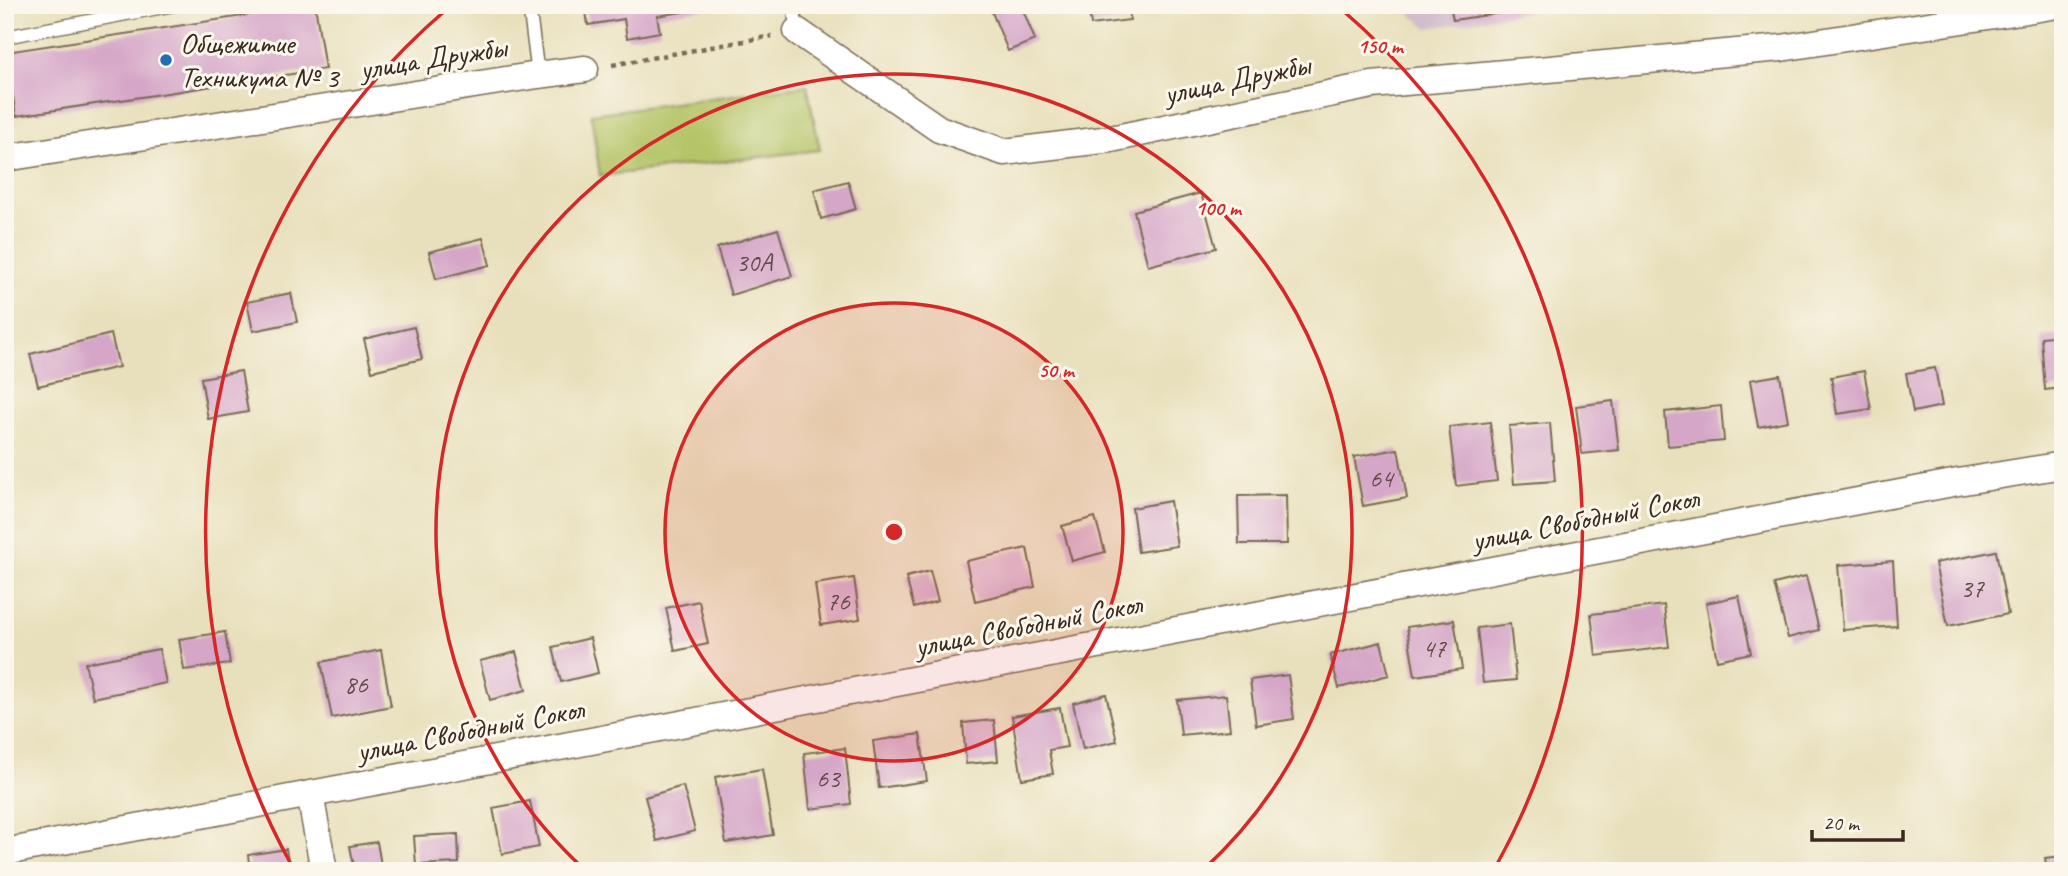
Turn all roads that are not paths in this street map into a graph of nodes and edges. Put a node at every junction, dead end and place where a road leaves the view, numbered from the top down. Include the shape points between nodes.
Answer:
1 (174, 5) edge
2 (529, 5) edge
3 (793, 5) edge
4 (2057, 5) edge
5 (797, 31) joint
6 (5, 37) edge
7 (585, 69) road end
8 (538, 75) junction
9 (5, 158) edge
10 (2063, 465) edge
11 (310, 794) junction
12 (5, 852) edge
13 (324, 871) edge

1 - 6 lane
2 - 8 lane
3 - 5 lane
4 - 5 street, улица Дружбы via 1781,48 1372,85 1111,139 1004,152 939,129
7 - 8 street, улица Дружбы
8 - 9 street, улица Дружбы
10 - 11 street, улица Свободный Сокол
11 - 12 street, улица Свободный Сокол
11 - 13 street

